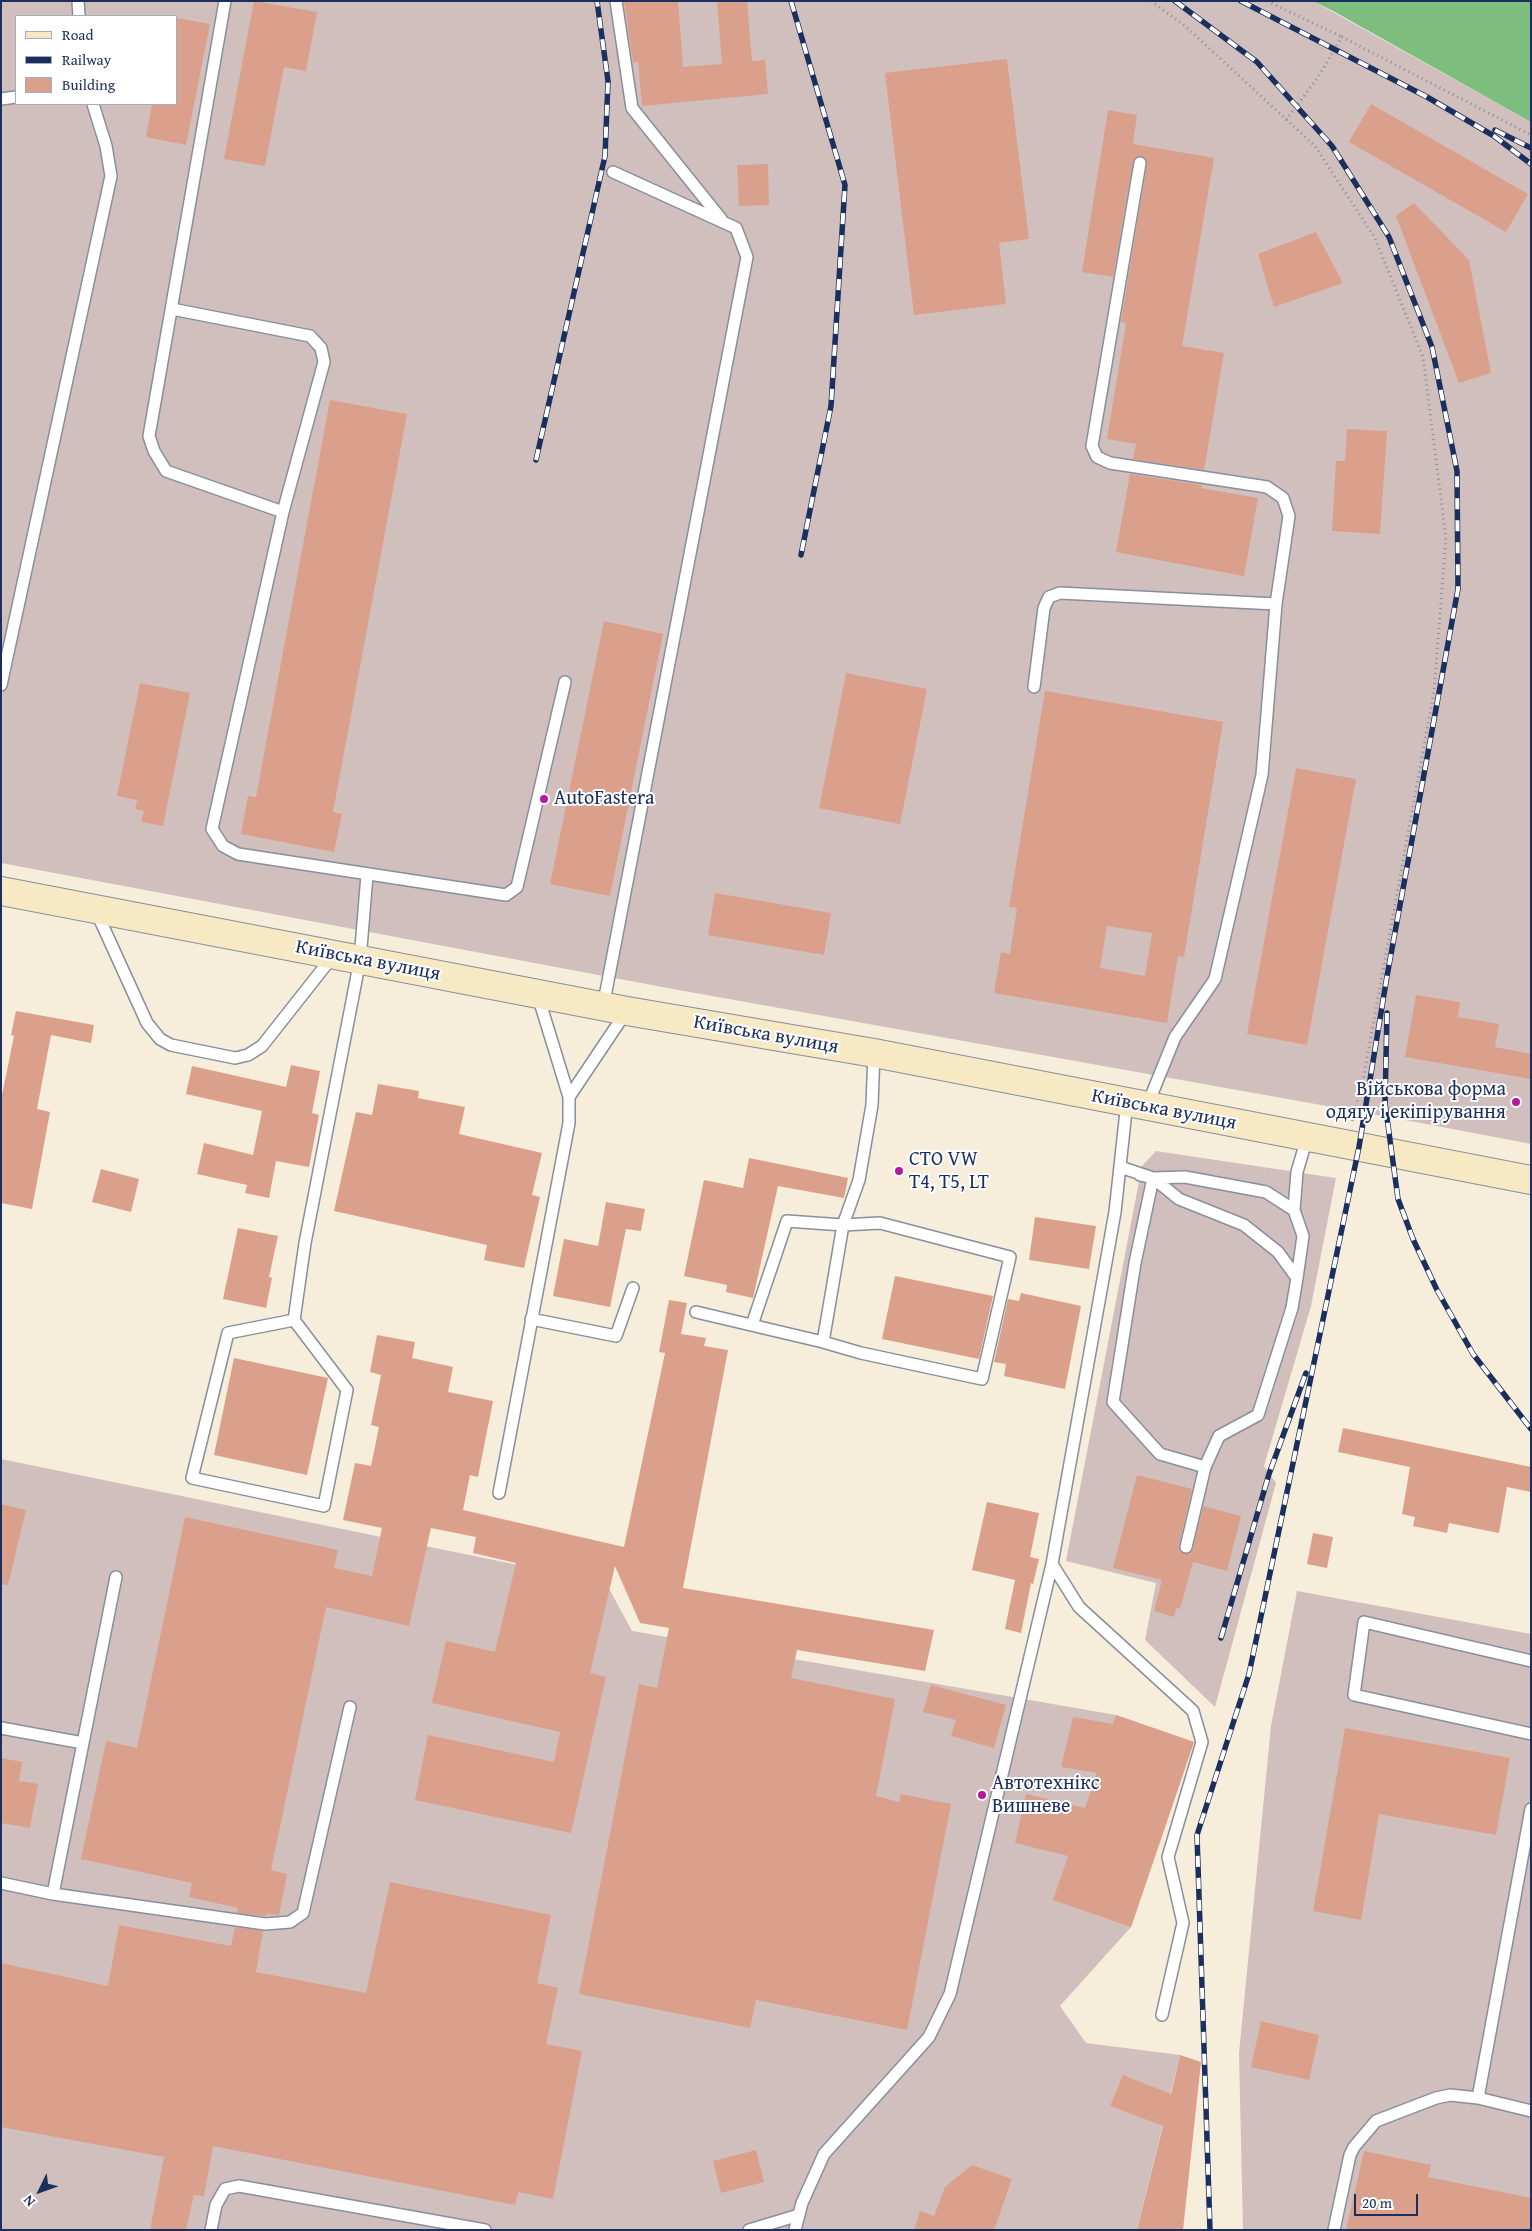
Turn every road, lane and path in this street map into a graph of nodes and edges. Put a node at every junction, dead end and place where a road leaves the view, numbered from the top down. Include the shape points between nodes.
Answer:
1 (78, 1) edge
2 (226, 1) edge
3 (616, 1) edge
4 (1151, 1) edge
5 (1267, 1) edge
6 (79, 15) edge
7 (1342, 37) junction
8 (15, 97) edge
9 (1, 99) edge
10 (93, 105) edge
11 (1286, 120) junction
12 (1531, 135) edge
13 (1140, 163) dead end
14 (613, 172) dead end
15 (723, 222) junction
16 (172, 309) junction
17 (283, 512) junction
18 (1276, 604) junction
19 (565, 682) dead end
20 (1, 685) edge
21 (1034, 687) dead end
22 (368, 875) junction
23 (1, 891) edge
24 (96, 909) junction
25 (347, 957) junction
26 (538, 994) junction
27 (615, 1009) junction
28 (874, 1053) junction
29 (569, 1098) junction
30 (1137, 1104) junction
31 (1307, 1138) junction
32 (1346, 1145) junction
33 (1120, 1167) junction
34 (1153, 1178) junction
35 (1531, 1180) edge
36 (1294, 1210) junction
37 (844, 1226) junction
38 (1297, 1278) junction
39 (632, 1288) dead end
40 (696, 1312) dead end
41 (532, 1319) junction
42 (294, 1320) junction
43 (752, 1325) junction
44 (823, 1342) junction
45 (1206, 1467) junction
46 (499, 1493) dead end
47 (1186, 1547) dead end
48 (1052, 1564) junction
49 (116, 1578) dead end
50 (1531, 1661) edge
51 (350, 1707) dead end
52 (1, 1728) edge
53 (1531, 1734) edge
54 (83, 1743) junction
55 (1531, 1809) edge
56 (1, 1883) edge
57 (53, 1894) junction
58 (1162, 2015) dead end
59 (1478, 2098) junction
60 (1531, 2112) edge
61 (799, 2215) junction
62 (211, 2230) edge
63 (485, 2230) edge
64 (749, 2230) edge
65 (795, 2230) edge
66 (1334, 2230) edge

1 - 6 lane
2 - 16 lane
3 - 15 lane via 632,108
4 - 11 path via 1185,26
5 - 7 path
7 - 11 path
7 - 12 path
8 - 9 lane
10 - 20 lane via 112,176
11 - 32 path via 1315,146 1375,238 1423,357 1446,538 1434,691 1363,1080
13 - 18 lane via 1092,446 1097,457 1110,463 1267,487 1283,498 1289,516
14 - 15 lane
15 - 27 lane via 736,228 748,257
16 - 17 lane via 149,436 154,451 166,471
16 - 17 lane via 310,336 321,348 324,362
17 - 22 lane via 212,829 223,846 238,854
18 - 21 lane via 1060,593 1049,597 1044,608
18 - 30 lane via 1262,775 1215,980 1175,1037
19 - 22 lane via 517,887 506,895
22 - 25 lane
23 - 24 main road, Київська вулиця
24 - 25 main road, Київська вулиця
24 - 25 lane via 147,1023 160,1039 171,1045 235,1058 248,1055 262,1046
25 - 26 main road, Київська вулиця
25 - 42 lane
26 - 27 main road, Київська вулиця
26 - 29 lane
27 - 28 main road, Київська вулиця
27 - 29 lane
28 - 30 main road, Київська вулиця
28 - 37 lane via 872,1105 859,1180
29 - 41 lane via 568,1122
30 - 31 main road, Київська вулиця
30 - 33 lane
31 - 32 main road, Київська вулиця
31 - 36 lane via 1297,1172
32 - 35 main road, Київська вулиця
33 - 34 lane
33 - 48 lane via 1115,1212
34 - 36 lane via 1185,1177 1266,1192
34 - 38 lane via 1178,1199 1244,1226 1278,1252
34 - 45 lane via 1135,1263 1113,1402 1160,1454
36 - 38 lane via 1302,1236
37 - 43 lane via 787,1221
37 - 44 lane
37 - 44 lane via 880,1223 1010,1257 982,1378
38 - 45 lane via 1292,1308 1258,1415 1218,1436
39 - 41 lane via 616,1336
40 - 43 lane
41 - 46 lane
42 - 42 lane via 228,1333 192,1478 324,1506 347,1390
43 - 44 lane
45 - 47 lane
48 - 58 lane via 1079,1607 1194,1711 1202,1742 1168,1858 1183,1923
48 - 61 lane via 950,1994 929,2037 824,2154
49 - 54 lane
50 - 53 lane via 1364,1622 1354,1695
51 - 57 lane via 302,1913 290,1922 265,1924
52 - 54 lane
54 - 57 lane
55 - 59 lane
56 - 57 lane
59 - 60 lane
59 - 66 lane via 1450,2095 1436,2098 1376,2122 1350,2155
61 - 64 lane
61 - 65 lane
62 - 63 lane via 216,2205 224,2190 240,2186

